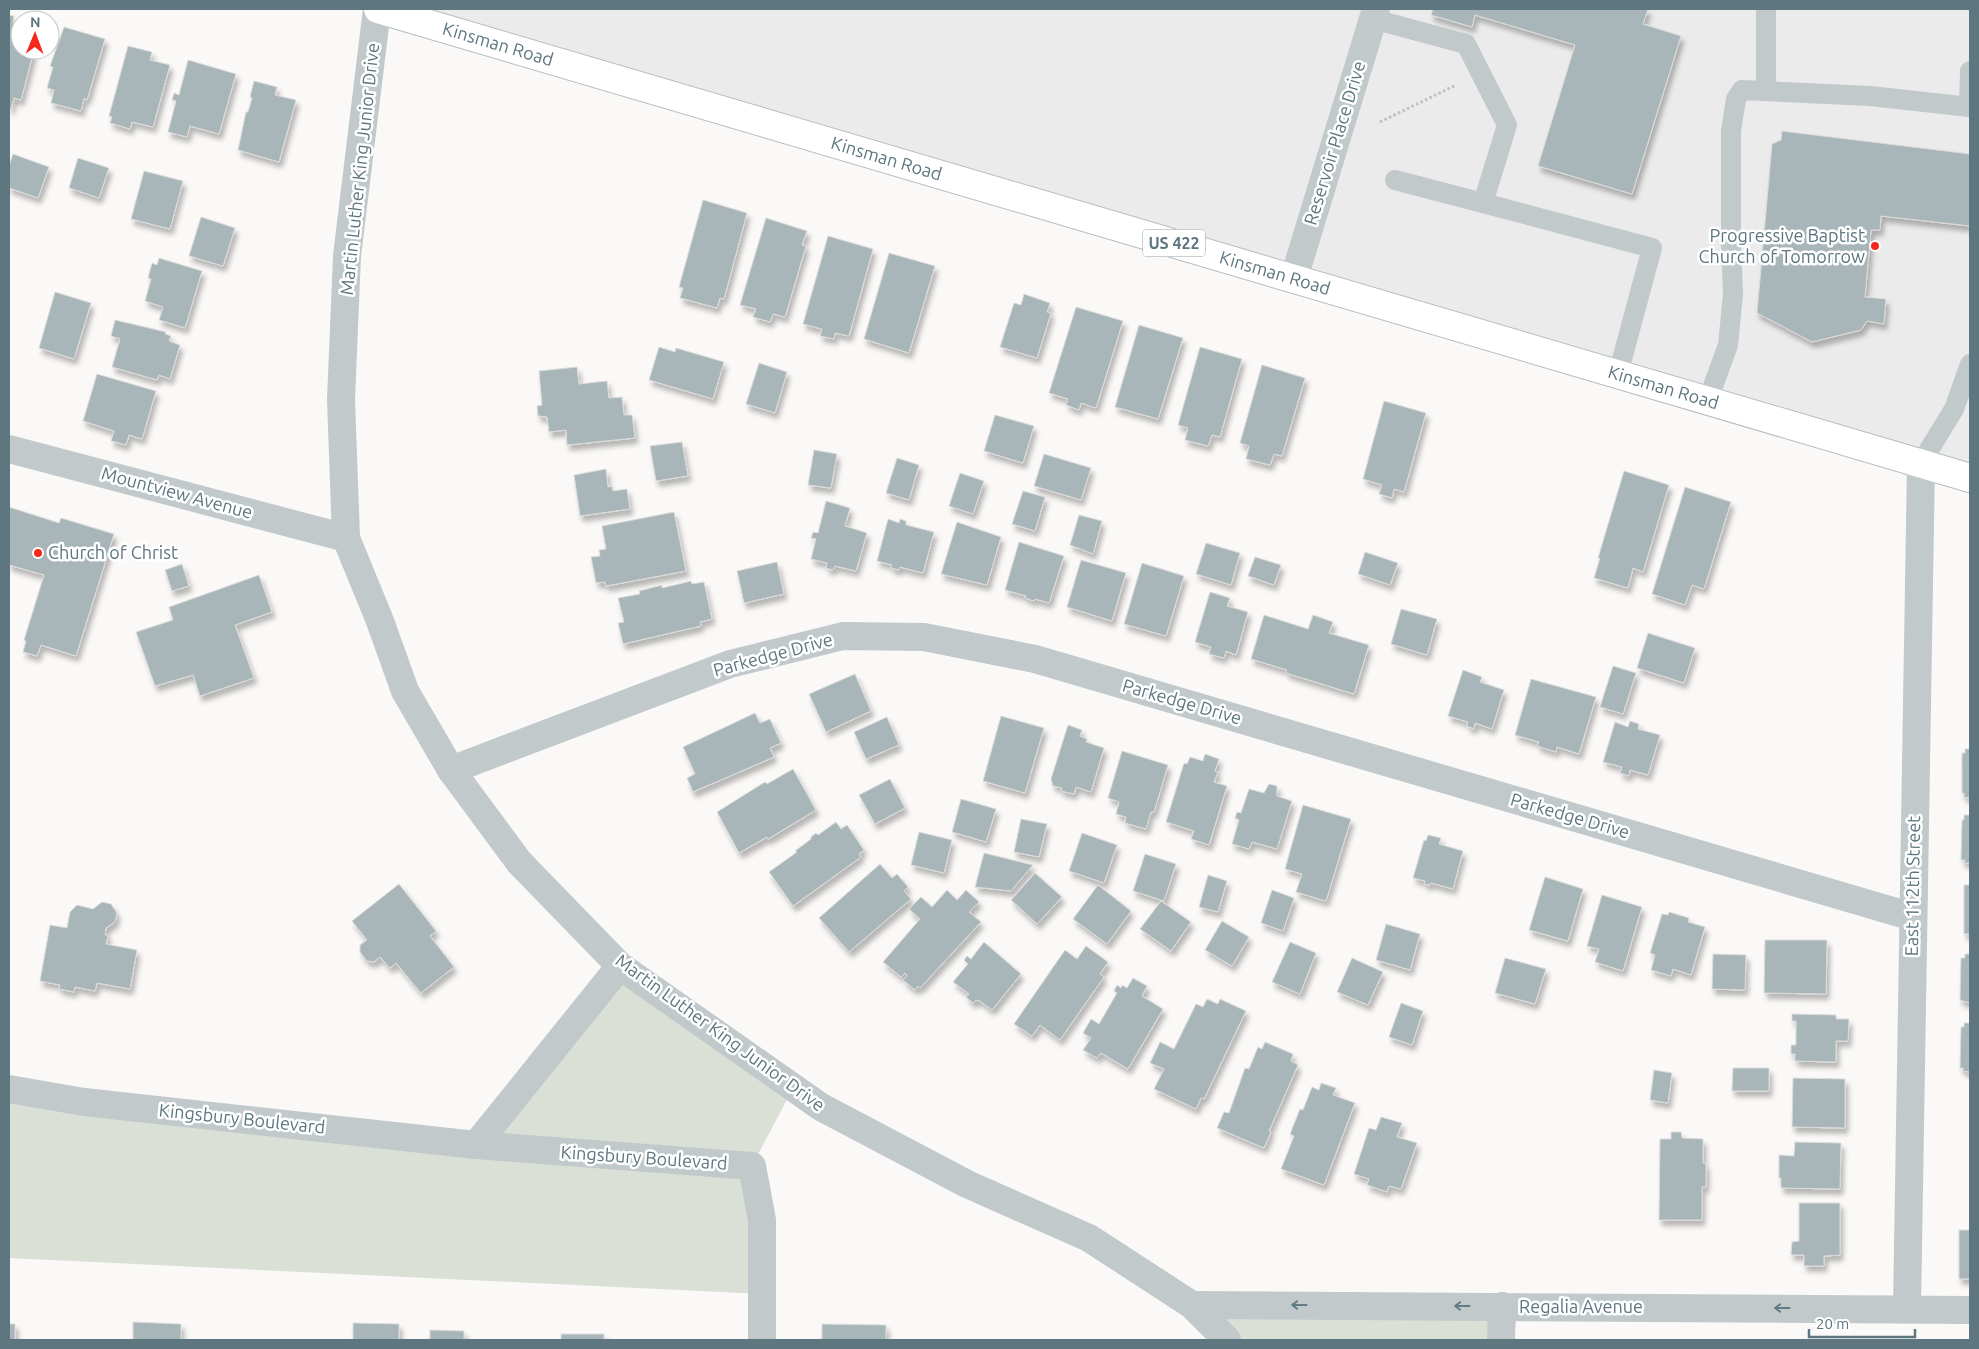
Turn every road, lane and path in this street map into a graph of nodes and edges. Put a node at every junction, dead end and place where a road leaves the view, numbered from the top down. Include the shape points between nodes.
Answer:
1 (378, 9) edge
2 (1766, 9) edge
3 (1374, 14) edge
4 (1970, 70) edge
5 (1458, 84) dead end
6 (1766, 91) junction
7 (1970, 107) edge
8 (1380, 122) dead end
9 (1395, 180) dead end
10 (1483, 203) junction
11 (1294, 278) junction
12 (1970, 364) edge
13 (1618, 374) junction
14 (1708, 400) junction
15 (9, 449) edge
16 (1921, 463) junction
17 (1970, 478) edge
18 (346, 538) junction
19 (452, 770) junction
20 (1912, 917) junction
21 (620, 966) junction
22 (9, 1089) edge
23 (476, 1145) junction
24 (1192, 1305) junction
25 (1502, 1306) junction
26 (1907, 1308) junction
27 (1970, 1310) edge
28 (762, 1340) edge
29 (1227, 1340) edge
30 (1501, 1340) edge

1 - 11 main road, Kinsman Road / US 422
1 - 18 street, Martin Luther King Junior Drive via 347,256 340,399
2 - 6 lane
3 - 10 lane via 1466,44 1507,125
3 - 11 street, Reservoir Place Drive
4 - 7 lane
5 - 8 path
6 - 7 lane via 1870,96
6 - 14 lane via 1742,90 1736,99 1731,131 1733,294 1728,345
9 - 10 lane
10 - 13 lane via 1652,248
11 - 13 main road, Kinsman Road / US 422
12 - 16 lane via 1954,409
13 - 14 main road, Kinsman Road / US 422
14 - 16 main road, Kinsman Road / US 422
15 - 18 street, Mountview Avenue
16 - 17 main road, Kinsman Road / US 422
16 - 20 street, East 112th Street
18 - 19 street, Martin Luther King Junior Drive via 405,691
19 - 20 street, Parkedge Drive via 730,664 843,636 924,637 1035,659
19 - 21 street, Martin Luther King Junior Drive via 519,862
20 - 26 street, East 112th Street
21 - 23 street
21 - 24 street, Martin Luther King Junior Drive via 821,1108 967,1184 1089,1238
22 - 23 street, Kingsbury Boulevard via 84,1102
23 - 28 street, Kingsbury Boulevard via 752,1166 762,1220
25 -> 24 street, Regalia Avenue
24 - 29 street, Martin Luther King Junior Drive
26 -> 25 street, Regalia Avenue
25 - 30 street
26 - 27 street, Regalia Avenue

